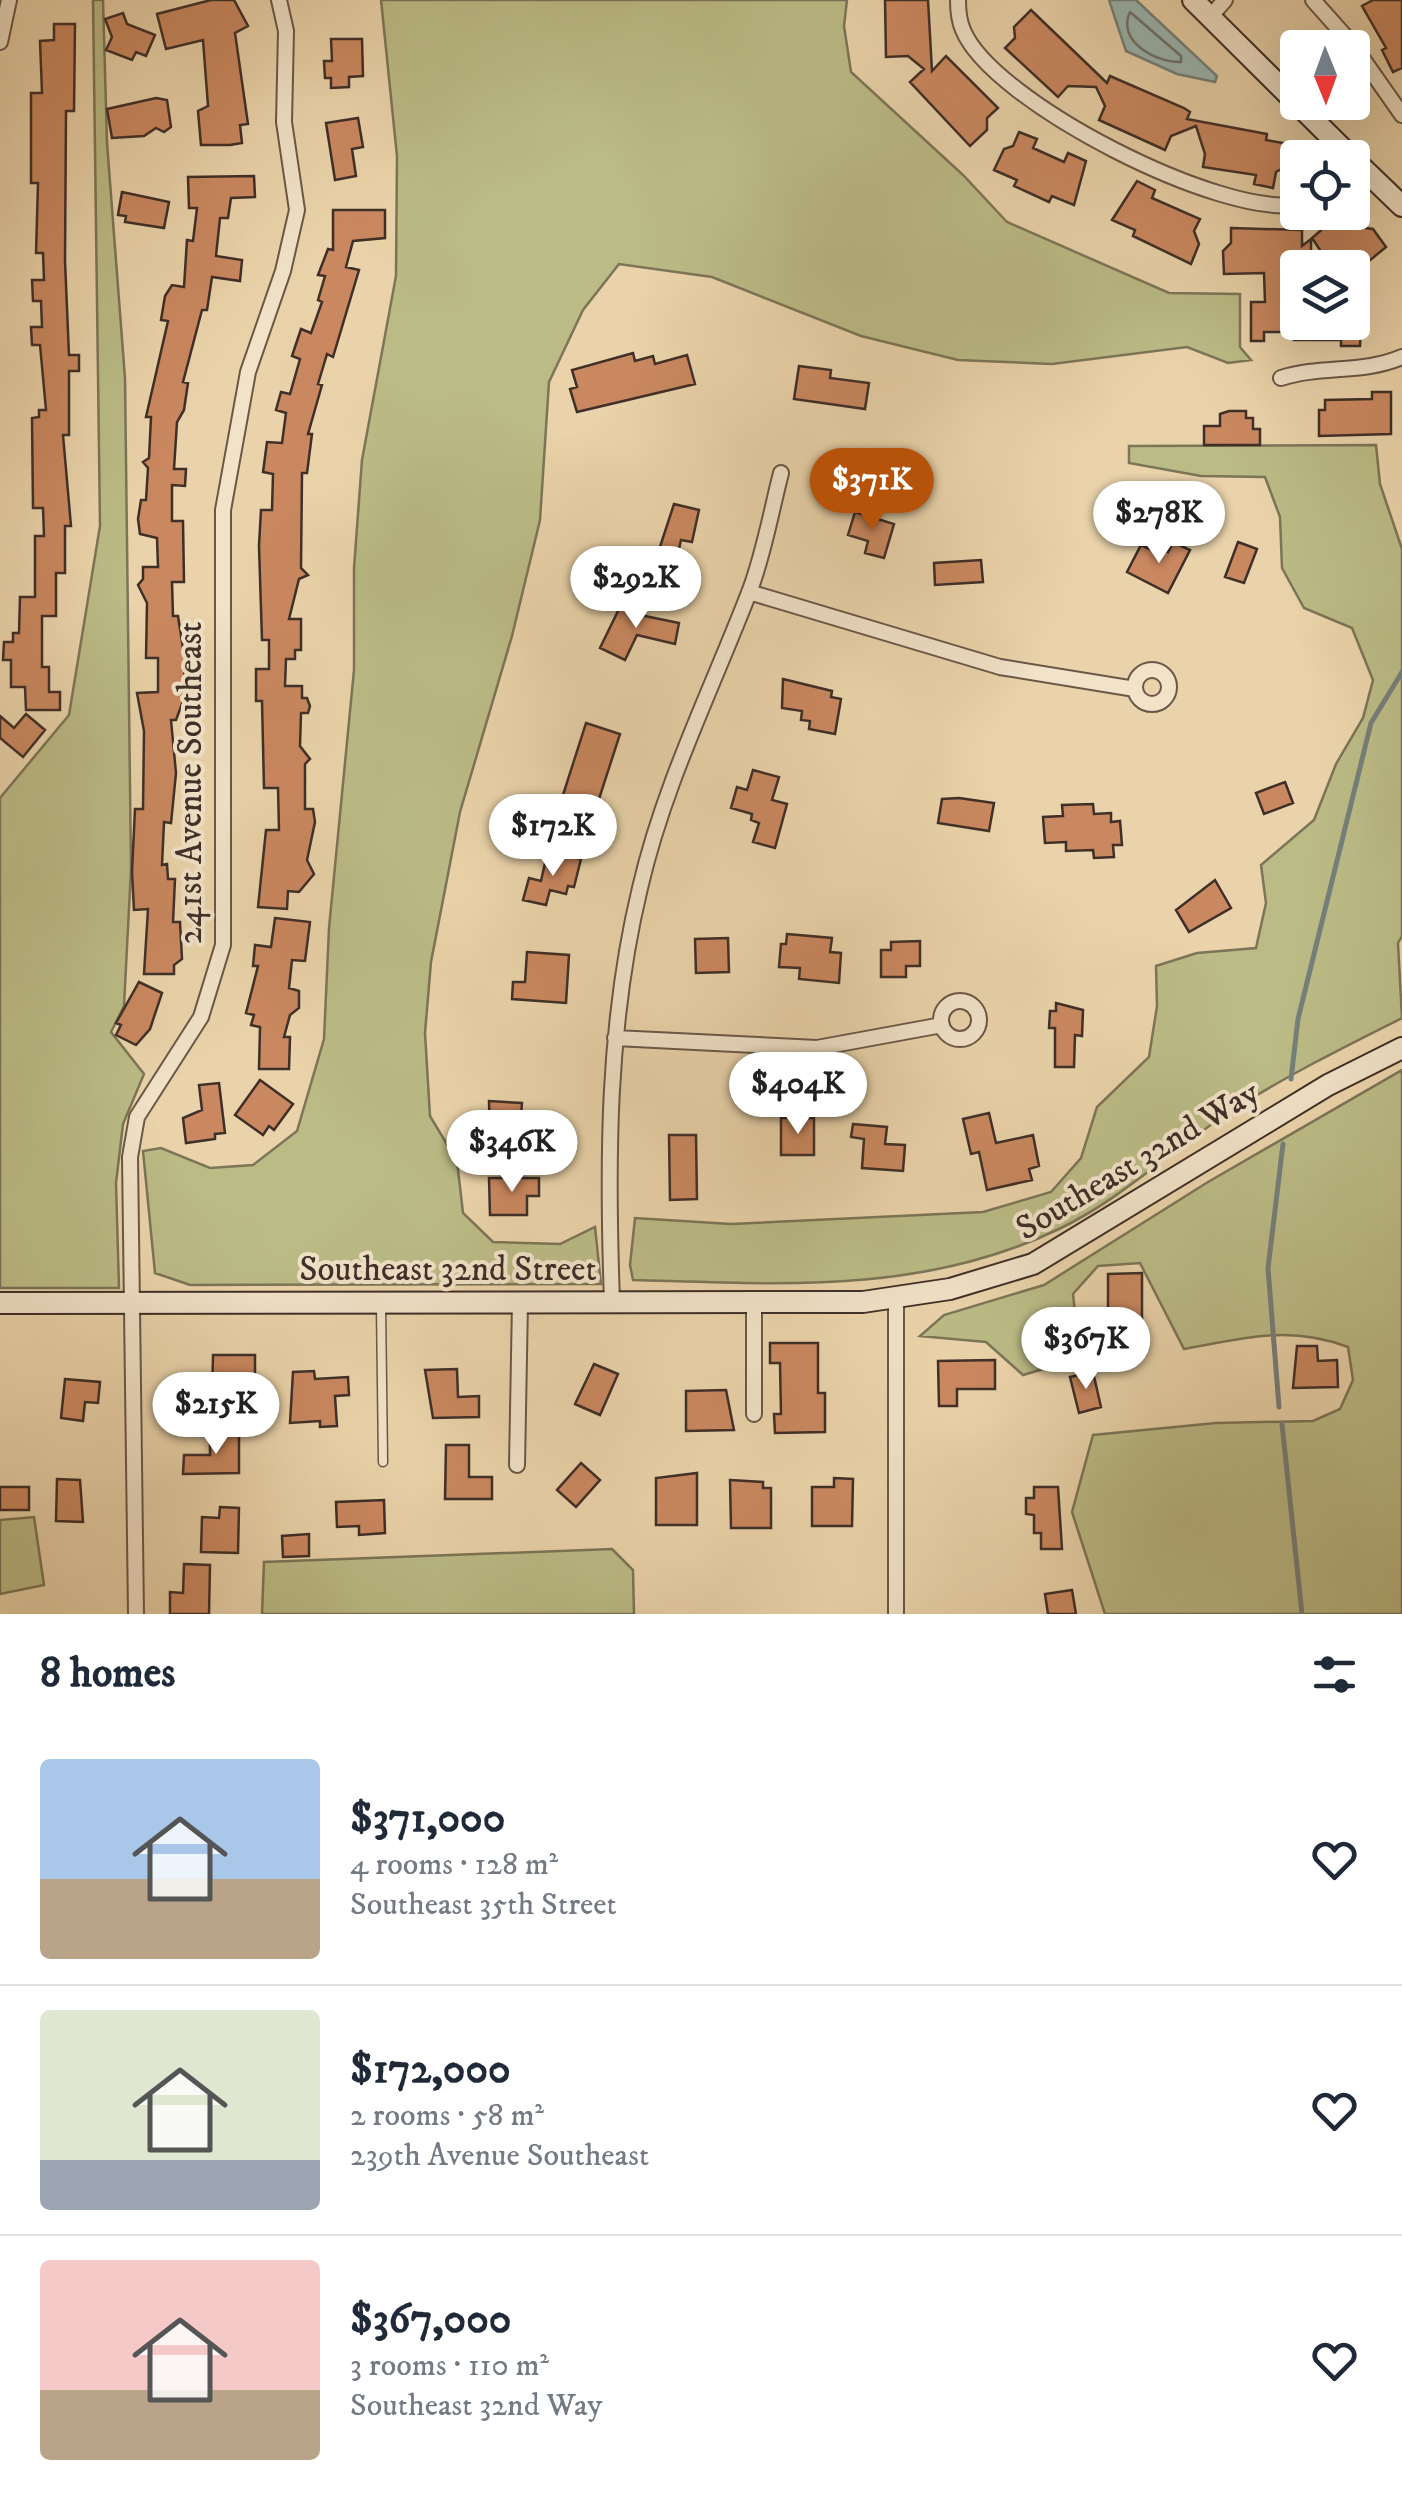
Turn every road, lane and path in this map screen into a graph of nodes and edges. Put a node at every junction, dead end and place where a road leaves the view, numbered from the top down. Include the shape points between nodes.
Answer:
1 (9, 0) edge
2 (280, 0) edge
3 (958, 0) edge
4 (1193, 0) edge
5 (1225, 0) edge
6 (1313, 0) edge
7 (1210, 17) junction
8 (0, 42) edge
9 (1402, 114) edge
10 (1334, 140) edge
11 (1370, 175) edge
12 (1280, 204) edge
13 (1402, 206) edge
14 (1402, 358) edge
15 (1280, 378) dead end
16 (781, 474) dead end
17 (749, 592) junction
18 (1134, 688) dead end
19 (942, 1026) dead end
20 (614, 1038) junction
21 (1402, 1048) edge
22 (896, 1298) junction
23 (380, 1302) junction
24 (520, 1302) junction
25 (612, 1302) junction
26 (754, 1302) junction
27 (0, 1303) edge
28 (134, 1303) junction
29 (754, 1414) dead end
30 (383, 1462) dead end
31 (518, 1465) dead end
32 (136, 1614) edge
33 (896, 1614) edge

1 - 8 street
2 - 28 street, 241st Avenue Southeast via 284,122 297,210 248,372 223,510 223,945 202,1017 136,1118 129,1182
3 - 12 street via 963,31 976,50 1050,117 1171,175 1248,203
4 - 7 street
5 - 7 street
6 - 9 street
7 - 10 street
11 - 13 street
14 - 15 street
16 - 17 street
17 - 18 street via 1000,667
17 - 20 street via 694,716 640,886
19 - 20 street via 817,1048
20 - 25 street via 608,1167
21 - 22 street, Southeast 32nd Way via 1314,1094 1066,1248 993,1278
22 - 26 street, Southeast 32nd Street
22 - 33 street
23 - 24 street, Southeast 32nd Street
23 - 28 street, Southeast 32nd Street
23 - 30 lane
24 - 25 street, Southeast 32nd Street
24 - 31 street
25 - 26 street, Southeast 32nd Street
26 - 29 street
27 - 28 street, Southeast 32nd Street
28 - 32 street, 241st Avenue Southeast

